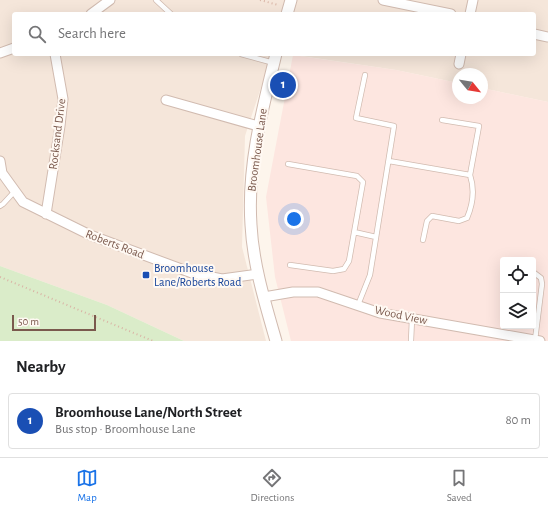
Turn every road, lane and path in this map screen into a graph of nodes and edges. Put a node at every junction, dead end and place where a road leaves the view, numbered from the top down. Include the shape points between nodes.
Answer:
1 (110, 0) edge
2 (156, 0) edge
3 (260, 0) edge
4 (383, 0) edge
5 (473, 0) edge
6 (289, 8) edge
7 (93, 12) edge
8 (168, 12) edge
9 (441, 12) edge
10 (470, 12) edge
11 (536, 34) edge
12 (548, 37) edge
13 (12, 49) edge
14 (0, 52) edge
15 (55, 56) edge
16 (258, 56) edge
17 (461, 56) edge
18 (275, 58) edge
19 (459, 64) dead end
20 (365, 75) dead end
21 (166, 100) dead end
22 (442, 120) dead end
23 (258, 126) junction
24 (0, 161) edge
25 (389, 161) junction
26 (288, 164) dead end
27 (470, 175) junction
28 (15, 190) junction
29 (0, 206) edge
30 (46, 214) junction
31 (354, 232) junction
32 (376, 237) junction
33 (423, 240) dead end
34 (290, 265) dead end
35 (258, 274) junction
36 (536, 274) edge
37 (0, 278) edge
38 (264, 297) junction
39 (358, 305) junction
40 (412, 318) junction
41 (153, 341) edge
42 (276, 341) edge
43 (411, 341) edge
44 (538, 341) edge

1 - 7 street
2 - 8 lane
3 - 6 path
4 - 9 street
5 - 10 street
11 - 12 street
13 - 14 street
15 - 30 street, Rocksand Drive via 63,99
16 - 18 lane
17 - 19 street
18 - 23 street, Broomhouse Lane
20 - 25 lane via 356,118 394,126
21 - 23 street
22 - 27 lane via 479,126
23 - 35 street, Broomhouse Lane via 251,180 250,225
24 - 28 street, Roberts Road via 2,173
25 - 27 lane
25 - 32 lane
26 - 31 lane via 357,176 363,182
27 - 33 lane via 474,186 470,212 466,218 459,221 432,216 427,221
28 - 29 lane
28 - 30 street, Roberts Road via 23,202
30 - 35 street, Roberts Road via 90,235 192,273 222,279
31 - 32 lane
31 - 34 lane via 350,260 344,269 333,271
32 - 39 lane via 370,275
35 - 38 street, Broomhouse Lane
36 - 44 lane via 541,278 542,284
37 - 41 path
38 - 39 street, Wood View via 293,292 318,292
38 - 42 street, Broomhouse Lane
39 - 40 street, Wood View
40 - 43 lane
40 - 44 street, Wood View

